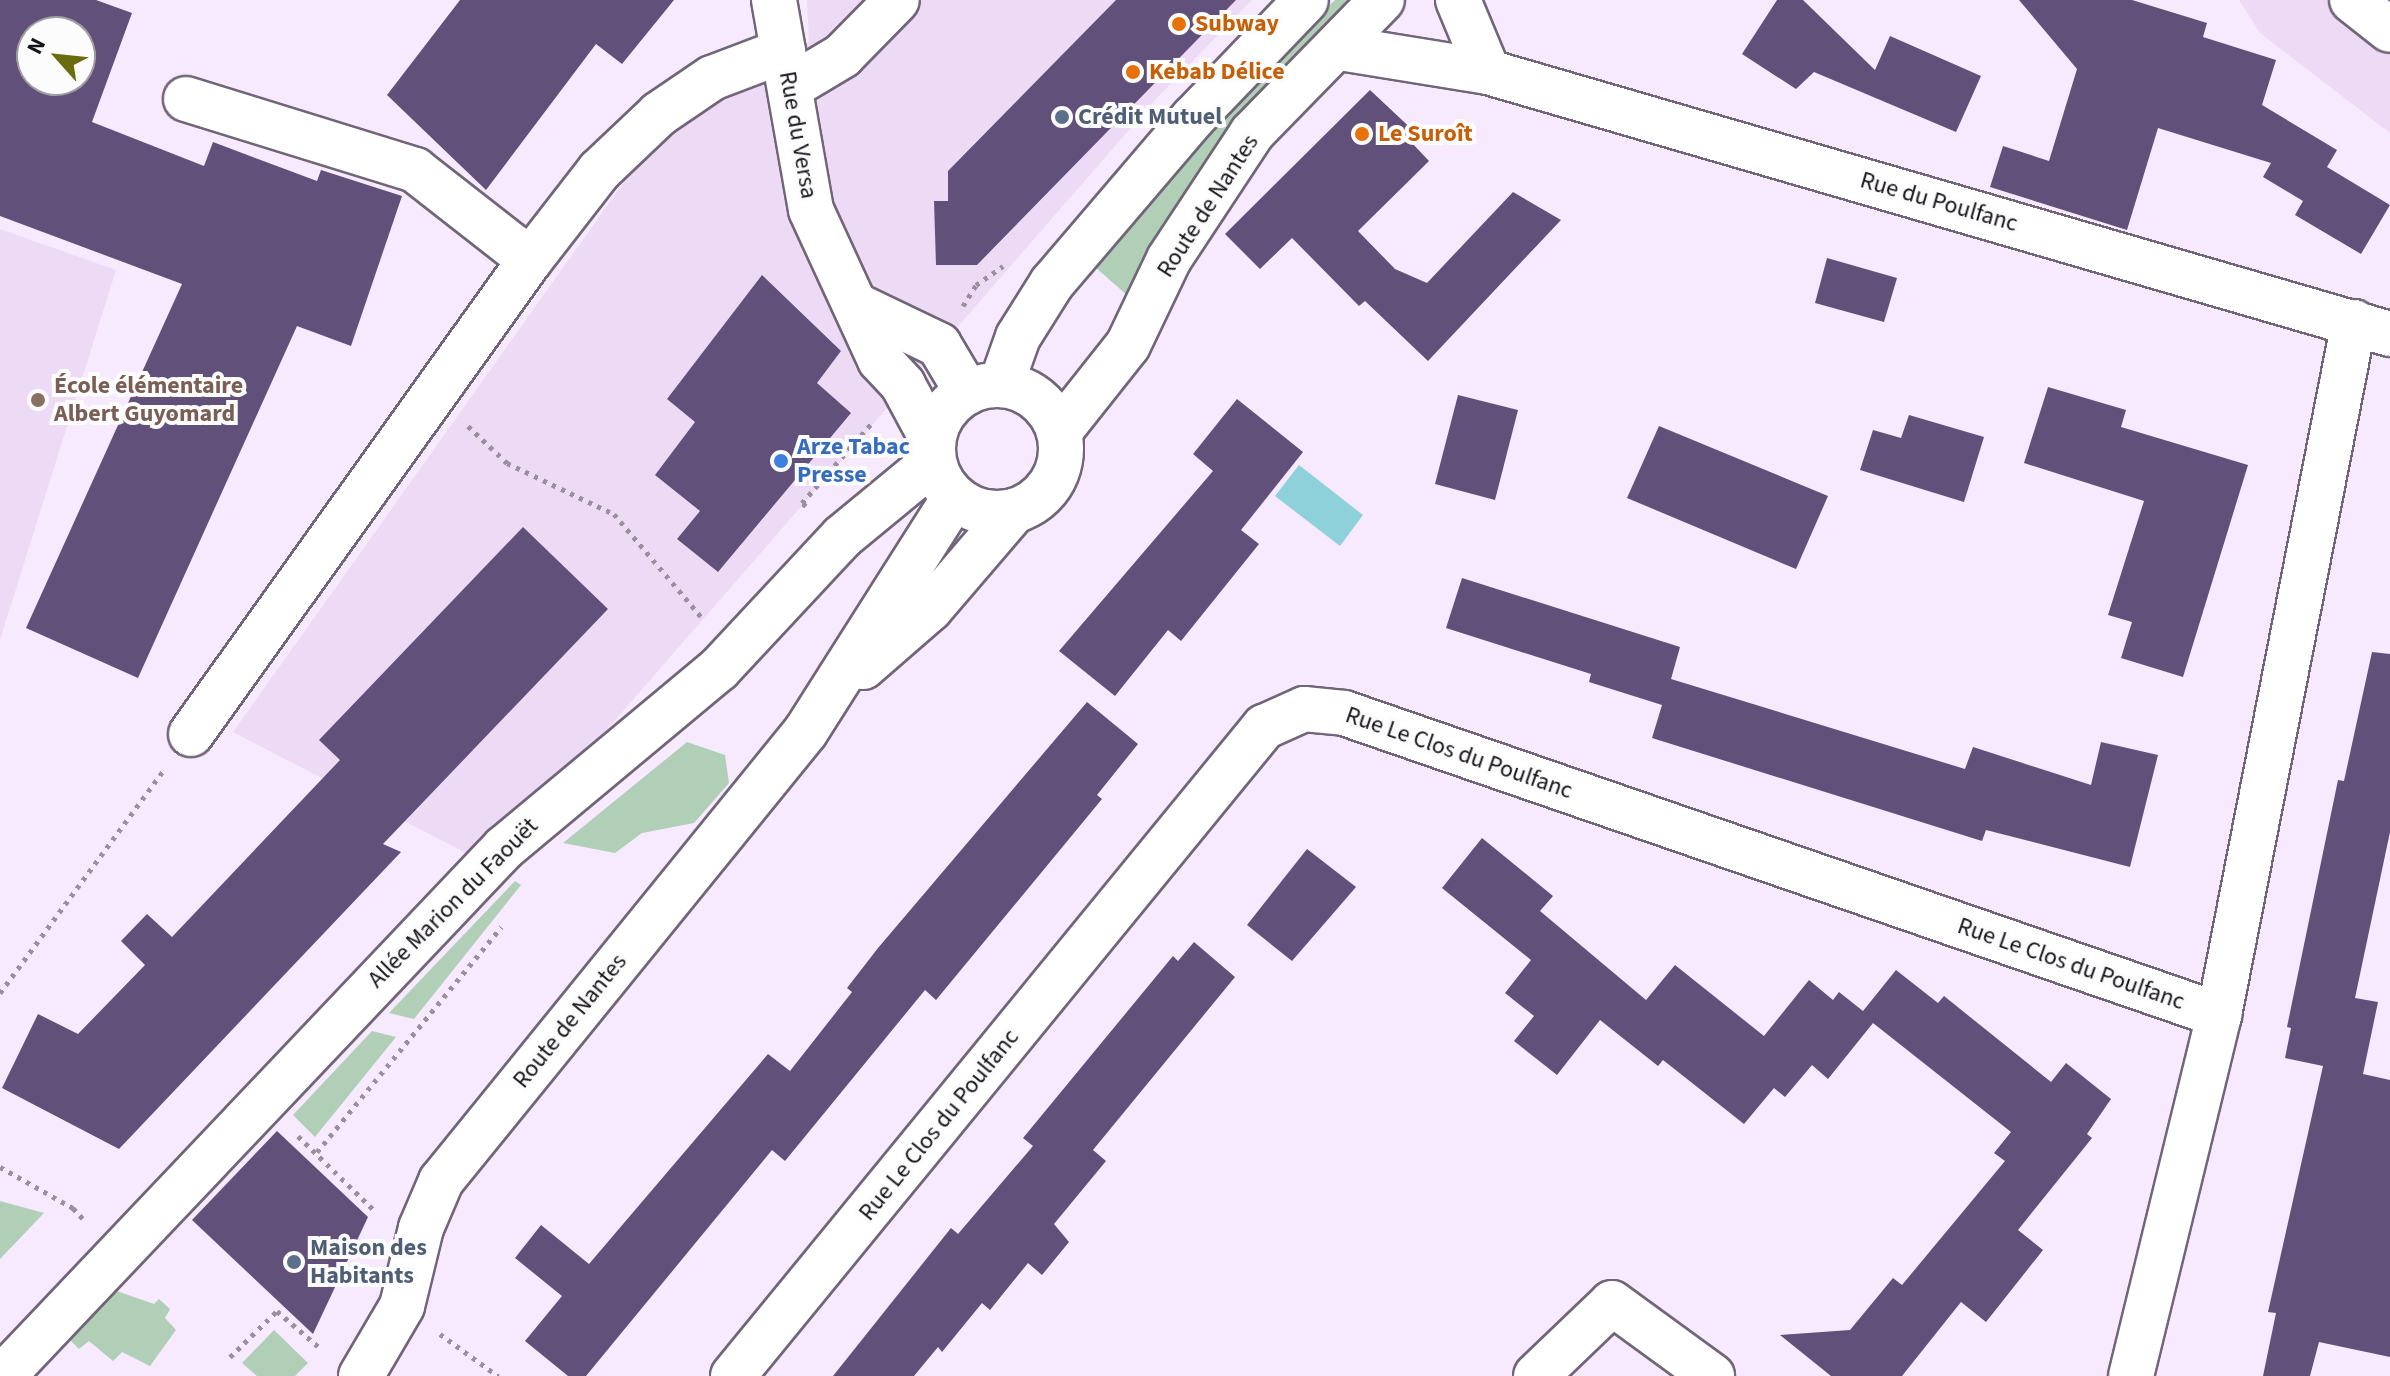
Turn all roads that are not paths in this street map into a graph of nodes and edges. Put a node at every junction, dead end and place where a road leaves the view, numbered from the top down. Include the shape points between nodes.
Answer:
1 (774, 0) edge
2 (897, 0) edge
3 (1306, 0) edge
4 (1382, 0) edge
5 (1458, 0) edge
6 (2352, 0) edge
7 (2390, 30) edge
8 (1340, 48) junction
9 (786, 69) junction
10 (1488, 72) junction
11 (186, 99) dead end
12 (530, 260) junction
13 (860, 307) junction
14 (2372, 328) edge
15 (984, 389) junction
16 (1059, 432) junction
17 (940, 467) junction
18 (1014, 511) junction
19 (831, 695) junction
20 (191, 734) road end
21 (2219, 1015) junction
22 (3, 1376) edge
23 (361, 1376) edge
24 (733, 1376) edge
25 (1536, 1376) edge
26 (1712, 1376) edge
27 (2131, 1376) edge

1 - 9 street, Rue du Versa
2 - 9 street via 842,56
3 - 15 street via 1193,118 1052,283
4 - 8 street, Route de Nantes
5 - 10 street
6 - 7 street
8 - 10 street, Rue du Poulfanc
8 - 16 street, Route de Nantes via 1252,133 1169,259 1128,345
9 - 12 street via 712,78 659,114 599,171
9 - 13 street, Rue du Versa via 811,210
10 - 14 street, Rue du Poulfanc
11 - 12 street via 415,170
12 - 20 street
13 - 15 street via 939,345
13 - 17 street, Rue du Versa via 880,360 903,385
14 - 21 street, Rue Le Clos du Poulfanc
15 - 16 street via 1037,399
15 - 17 street via 939,420
16 - 18 street via 1059,462 1047,489
17 - 18 street via 972,509
17 - 19 street, Route de Nantes
17 - 22 street, Allée Marion du Faouët via 842,537 719,669 504,848
18 - 19 street, Route de Nantes via 930,609
19 - 23 street, Route de Nantes via 441,1181 421,1228 402,1306
21 - 24 street, Rue Le Clos du Poulfanc via 1344,713 1304,709 1264,727
21 - 27 street, Rue Le Clos du Poulfanc
25 - 26 street via 1612,1303

